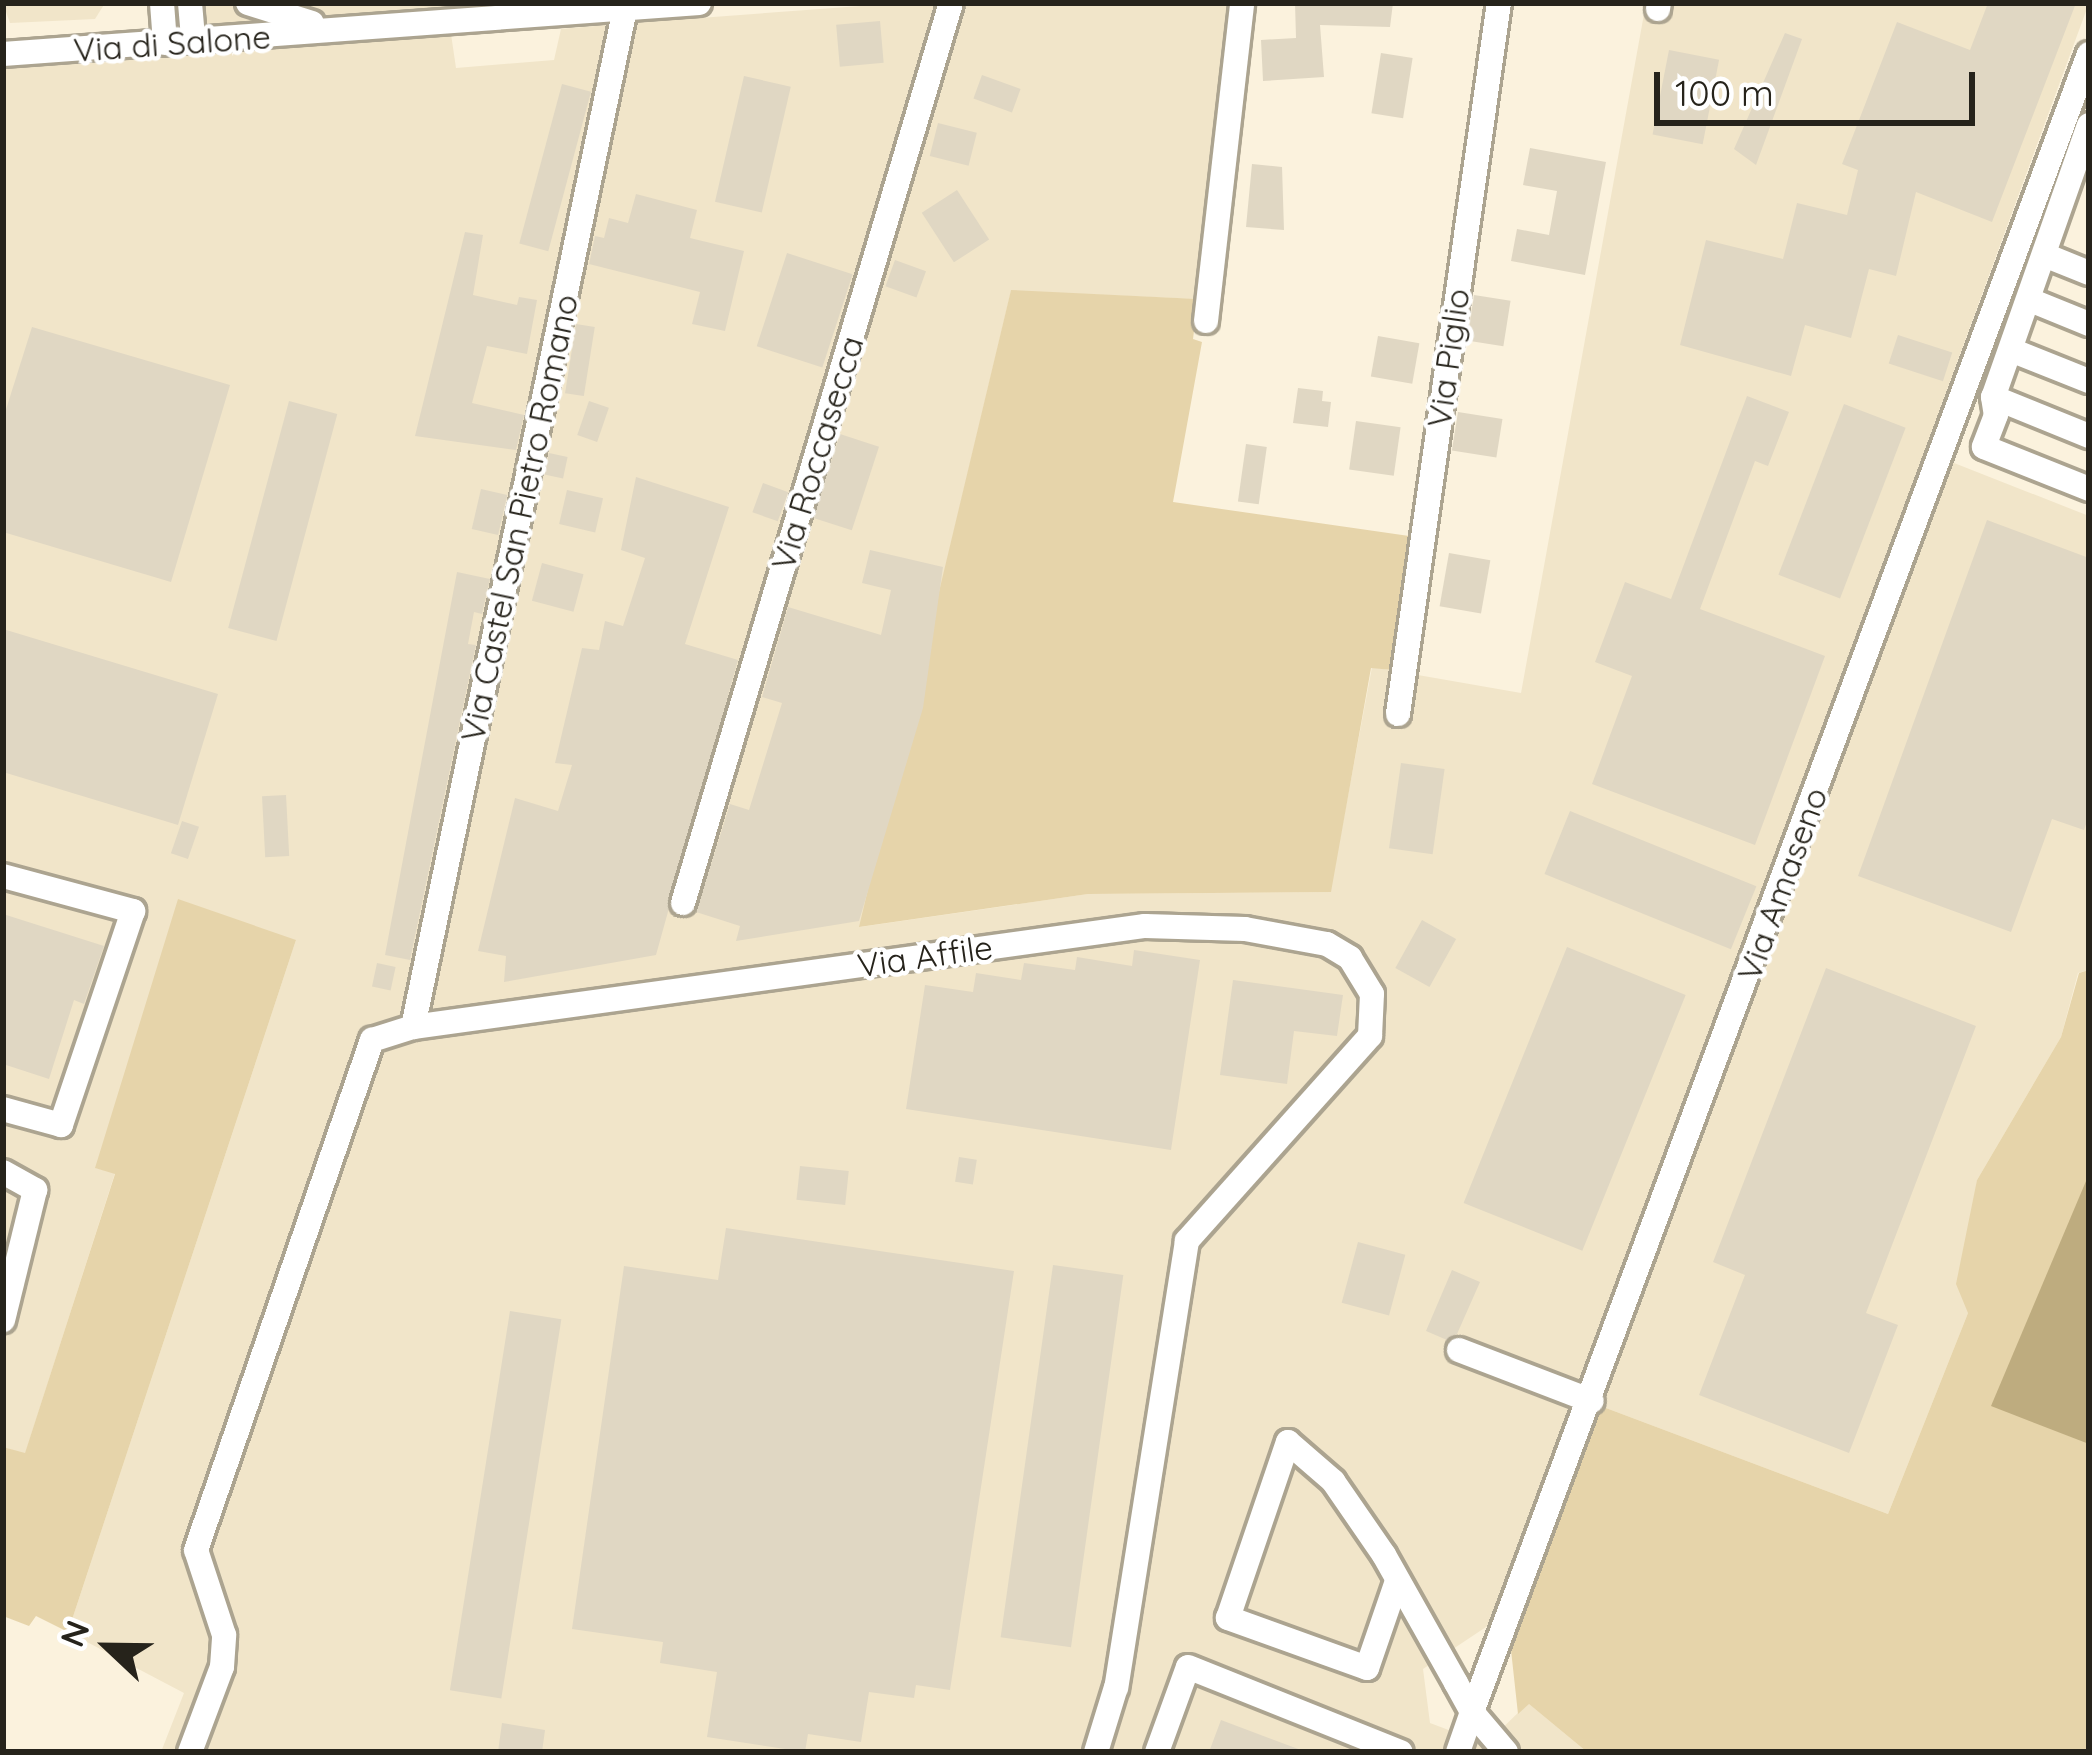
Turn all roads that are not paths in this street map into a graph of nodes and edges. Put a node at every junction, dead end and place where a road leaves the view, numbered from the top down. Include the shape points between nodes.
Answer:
1 (162, 3) edge
2 (190, 3) edge
3 (248, 3) edge
4 (700, 3) edge
5 (951, 3) edge
6 (1242, 3) edge
7 (1499, 3) edge
8 (625, 10) junction
9 (362, 30) junction
10 (193, 40) junction
11 (165, 43) junction
12 (2089, 54) edge
13 (3, 55) edge
14 (2089, 125) edge
15 (2047, 256) junction
16 (2089, 273) edge
17 (2030, 301) junction
18 (1206, 321) dead end
19 (2089, 324) edge
20 (2011, 350) junction
21 (2089, 381) edge
22 (1993, 397) junction
23 (2089, 436) edge
24 (2089, 489) edge
25 (1398, 713) dead end
26 (3, 875) edge
27 (683, 903) dead end
28 (413, 1027) junction
29 (3, 1108) edge
30 (3, 1172) edge
31 (3, 1320) edge
32 (1459, 1350) dead end
33 (1592, 1401) junction
34 (1397, 1582) junction
35 (1384, 1621) junction
36 (1456, 1683) junction
37 (1472, 1712) junction
38 (190, 1752) edge
39 (1096, 1752) edge
40 (1157, 1752) edge
41 (1401, 1752) edge
42 (1458, 1752) edge
43 (1506, 1752) edge

1 - 11 street
2 - 10 street
3 - 9 street via 292,20
4 - 8 street, Via di Salone
5 - 27 street, Via Roccasecca
6 - 18 street
7 - 25 street, Via Piglio
8 - 9 street, Via di Salone
8 - 28 street, Via Castel San Pietro Romano
9 - 10 street, Via di Salone
10 - 11 street, Via di Salone
11 - 13 street, Via di Salone
12 - 33 street, Via Amaseno
14 - 15 street
15 - 16 street
15 - 17 street
17 - 19 street
17 - 20 street
20 - 21 street
20 - 22 street
22 - 23 street
22 - 24 street via 1996,416 1984,447
26 - 29 street via 133,911 61,1125
28 - 38 street, Via Affile via 372,1040 359,1064 196,1550 224,1634 222,1667
28 - 39 street, Via Affile via 1144,926 1287,934 1350,958 1372,994 1370,1036 1187,1241 1116,1687
30 - 31 street via 35,1190
32 - 33 street
33 - 37 street, Via Amaseno
34 - 35 street
34 - 35 street via 1333,1481 1288,1442 1228,1618 1367,1668
34 - 36 street
35 - 36 street
36 - 37 street
37 - 42 street, Via Amaseno
37 - 43 street
40 - 41 street via 1189,1666

